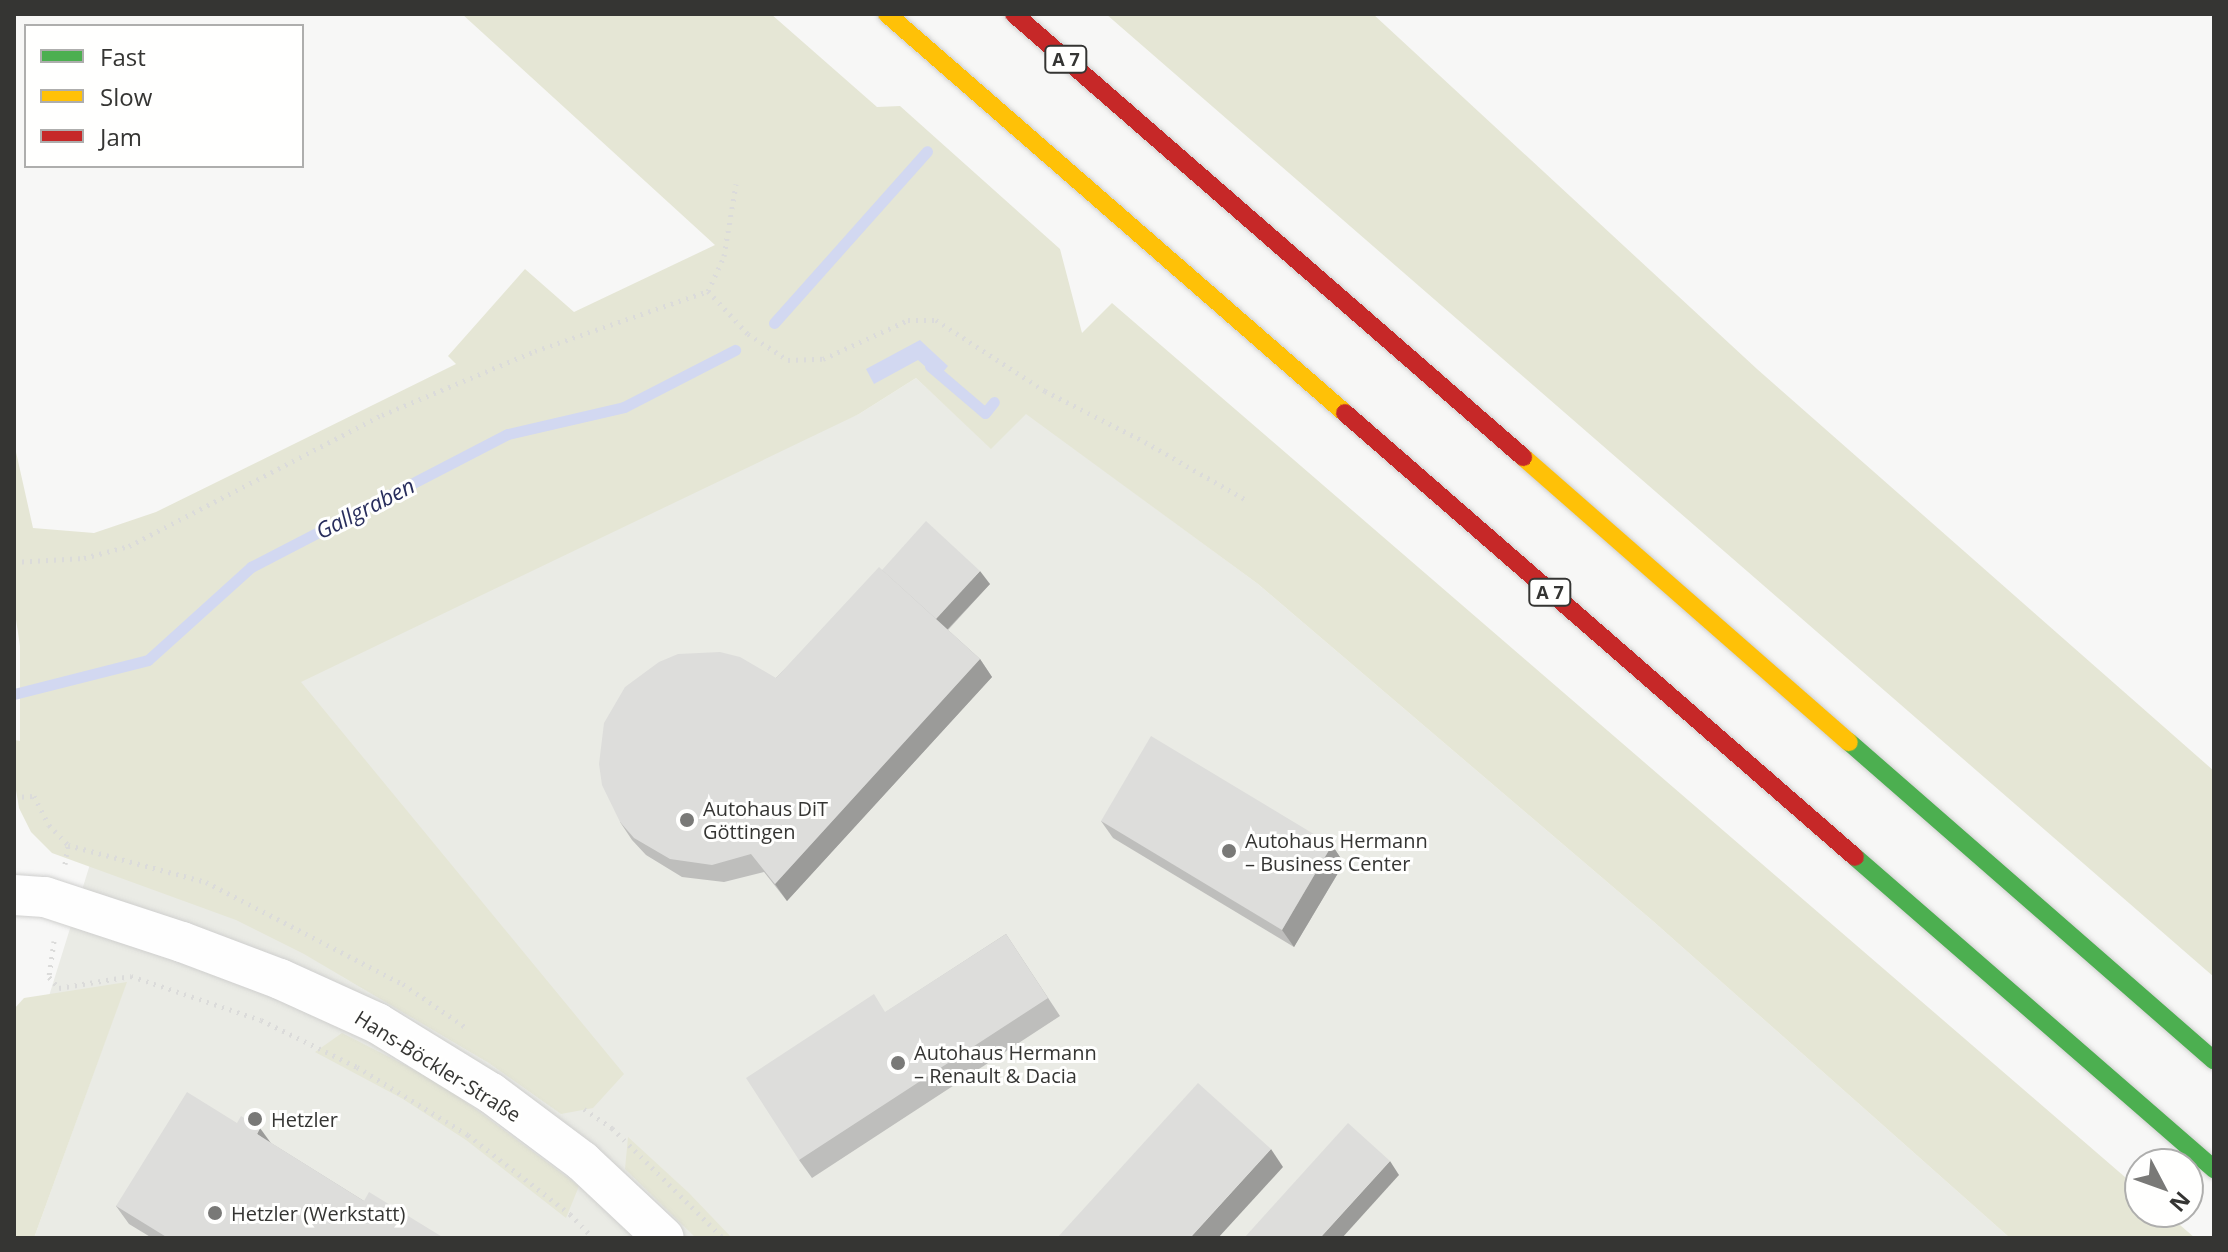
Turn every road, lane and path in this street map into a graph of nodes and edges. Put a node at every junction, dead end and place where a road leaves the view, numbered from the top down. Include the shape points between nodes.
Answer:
1 (887, 14) edge
2 (1014, 14) edge
3 (736, 184) dead end
4 (708, 291) junction
5 (1248, 501) dead end
6 (14, 562) edge
7 (34, 796) dead end
8 (14, 797) edge
9 (14, 895) edge
10 (14, 916) edge
11 (182, 942) junction
12 (49, 977) dead end
13 (2214, 1060) edge
14 (2214, 1169) edge
15 (593, 1238) edge
16 (664, 1238) edge

1 - 14 highway, A 7
2 - 13 highway, A 7
3 - 4 path via 724,256
4 - 5 path via 748,334 788,360 823,359 908,320 936,320 1045,391
4 - 6 path via 535,351 382,415 129,546 84,558
7 - 8 path
9 - 11 street, Hans-Böckler-Straße via 45,897
10 - 11 street, Hans-Böckler-Straße
11 - 16 street, Hans-Böckler-Straße via 377,1023 491,1093 582,1161
12 - 15 path via 59,988 131,976 261,1020 357,1067 468,1135

